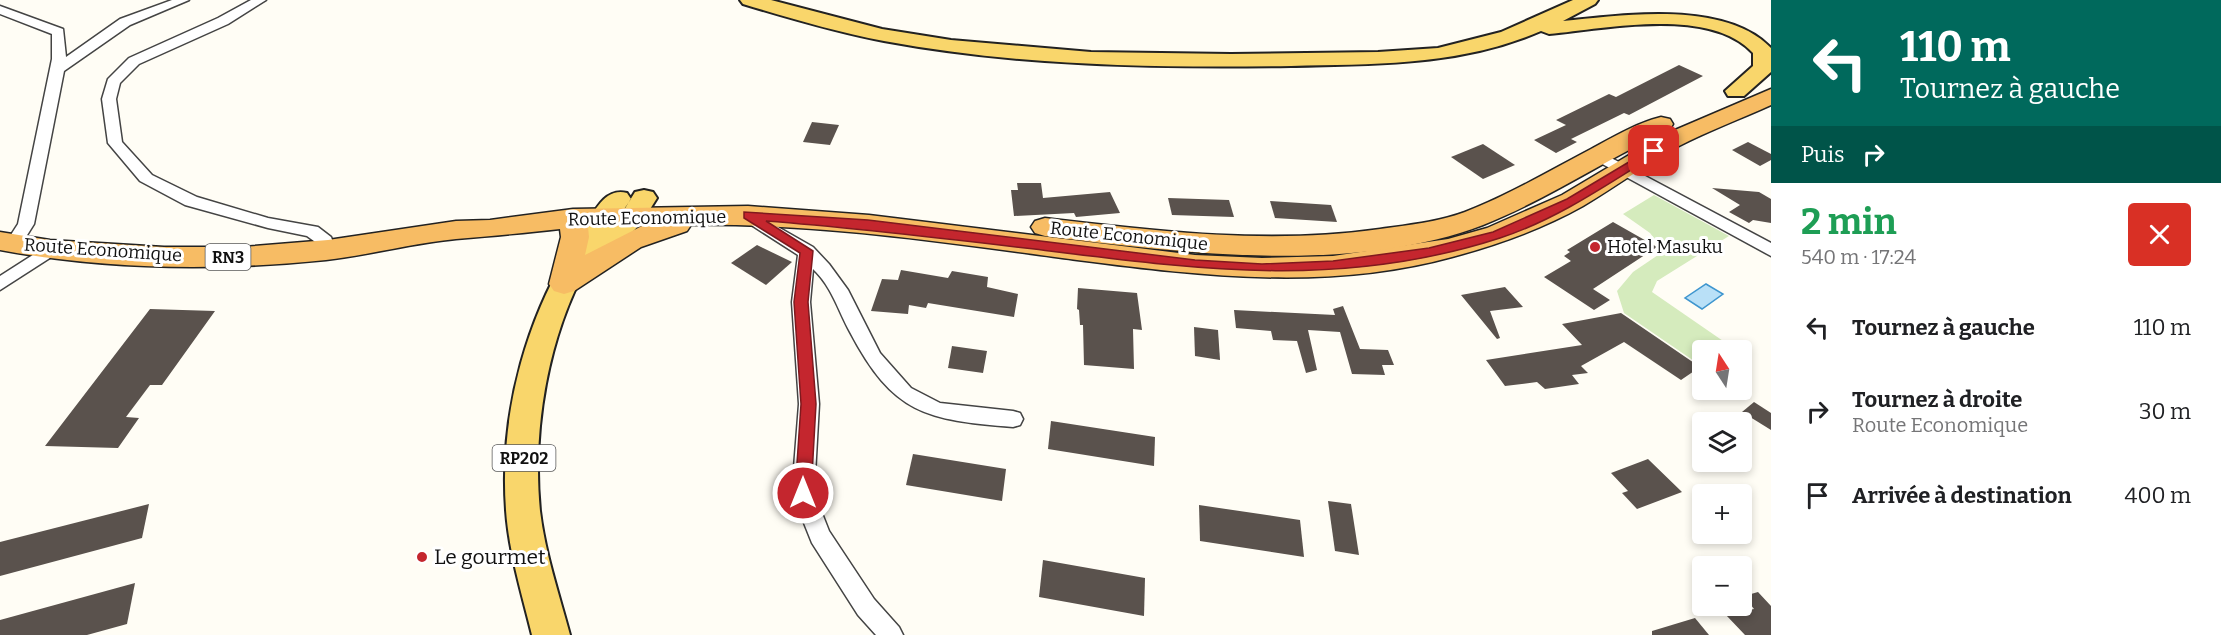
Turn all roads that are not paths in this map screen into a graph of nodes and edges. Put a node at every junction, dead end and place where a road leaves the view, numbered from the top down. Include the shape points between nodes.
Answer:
1 (183, 0) edge
2 (239, 0) edge
3 (260, 0) edge
4 (750, 0) edge
5 (788, 0) edge
6 (1554, 0) edge
7 (1588, 0) edge
8 (0, 10) edge
9 (196, 33) junction
10 (1497, 41) junction
11 (57, 69) junction
12 (1771, 74) edge
13 (1736, 91) junction
14 (1771, 96) edge
15 (1611, 163) junction
16 (625, 207) junction
17 (744, 216) junction
18 (573, 218) junction
19 (900, 219) junction
20 (456, 230) junction
21 (6, 242) edge
22 (50, 250) junction
23 (328, 250) junction
24 (1771, 250) edge
25 (807, 251) junction
26 (0, 284) edge
27 (564, 284) junction
28 (1013, 419) dead end
29 (551, 635) edge
30 (891, 635) edge

1 - 11 street via 125,22
2 - 9 street
3 - 9 street
4 - 10 main road via 843,27 930,43 1116,58 1374,57 1435,54
5 - 6 main road via 843,15 934,31 1036,42 1256,46 1380,44 1453,37
7 - 10 main road
8 - 11 street via 58,32
9 - 23 street via 134,61 113,82 109,99 115,143 146,178 191,201 312,231 325,241
10 - 13 main road via 1557,26 1638,18 1692,19 1742,36 1764,54 1763,68
11 - 21 street via 26,224
12 - 13 highway, Route Economique / RN3
13 - 15 highway, Route Economique / RN3 via 1650,129
14 - 15 highway, Route Economique / RN3
15 - 19 highway, Route Economique / RN3 via 1571,201 1497,235 1414,255 1333,266 1195,265
15 - 24 street
16 - 17 highway, Route Economique / RN3
16 - 18 highway, Route Economique / RN3
16 - 19 highway, Route Economique / RN3 via 778,200
16 - 20 highway, Route Economique / RN3 via 540,209 485,219
16 - 27 main road
17 - 19 highway, Route Economique / RN3
17 - 25 street
17 - 27 highway via 664,228 636,238
18 - 20 highway, Route Economique / RN3
18 - 27 highway via 575,237
20 - 23 highway, Route Economique / RN3
21 - 22 highway, Route Economique / RN3
22 - 23 highway, Route Economique / RN3 via 164,257 243,257
22 - 26 street
25 - 28 street via 834,280 862,338 896,388 918,405 951,414
25 - 30 street via 801,302 809,404 803,493 820,536 866,607
27 - 29 main road, RP202 via 542,344 532,388 523,466 527,537

